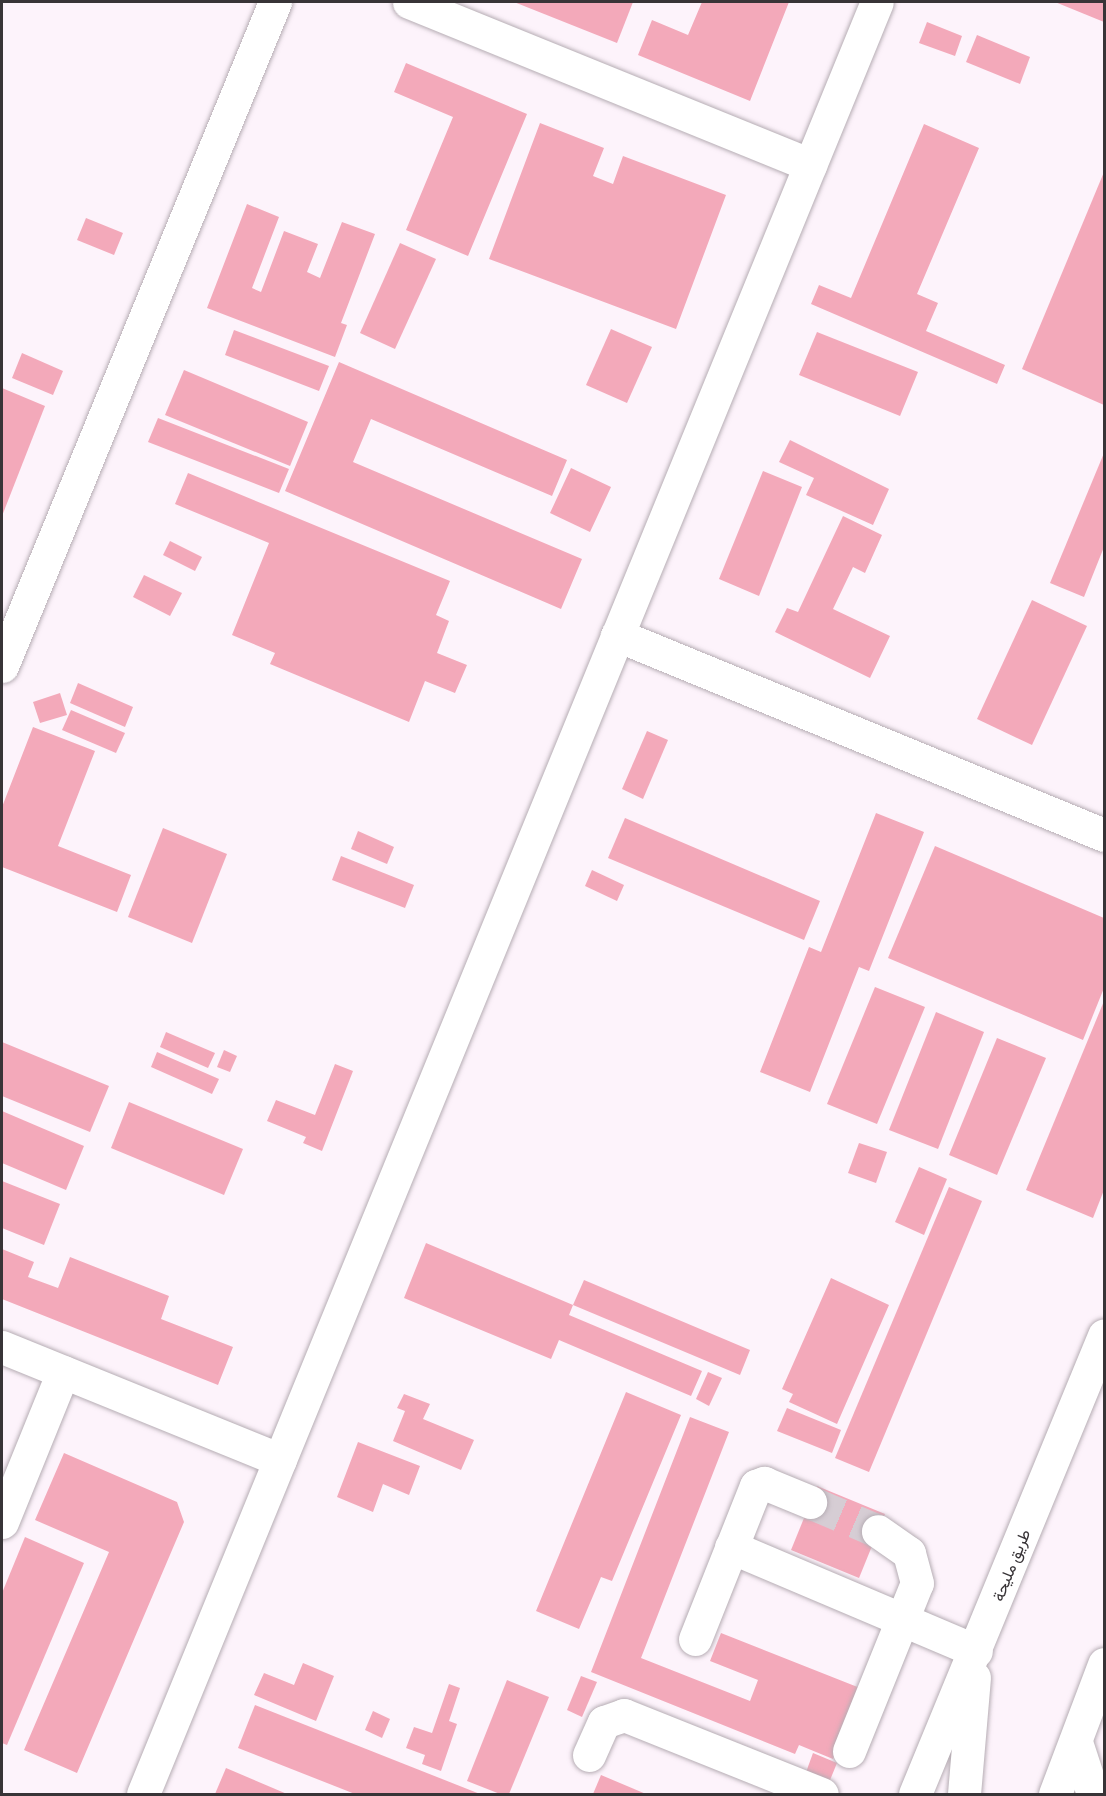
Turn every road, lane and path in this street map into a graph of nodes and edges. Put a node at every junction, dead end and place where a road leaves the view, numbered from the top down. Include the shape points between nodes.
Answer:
1 (275, 2) edge
2 (409, 2) edge
3 (877, 2) edge
4 (810, 165) junction
5 (617, 635) junction
6 (2, 666) edge
7 (1104, 835) edge
8 (1104, 1335) edge
9 (2, 1347) edge
10 (63, 1372) junction
11 (280, 1461) junction
12 (810, 1502) tunnel mouth
13 (2, 1522) edge
14 (878, 1531) tunnel mouth
15 (731, 1547) junction
16 (905, 1619) junction
17 (695, 1639) dead end
18 (976, 1651) junction
19 (1104, 1665) edge
20 (1076, 1742) junction
21 (849, 1751) dead end
22 (589, 1755) dead end
23 (143, 1794) edge
24 (822, 1794) edge
25 (915, 1794) edge
26 (964, 1794) edge
27 (1055, 1794) edge
28 (1093, 1794) edge

1 - 6 street
2 - 4 street
3 - 4 street
4 - 5 street
5 - 7 street
5 - 11 street
8 - 18 street, طريق مليحة
9 - 10 street
10 - 11 street
10 - 13 street
11 - 23 street
12 - 15 street via 759,1484
14 - 16 street via 899,1542 916,1567 917,1583
15 - 16 street
15 - 17 street
16 - 18 street
16 - 21 street
18 - 25 street, طريق مليحة
18 - 26 street
19 - 20 street
20 - 27 street
20 - 28 street
22 - 24 street via 604,1722 624,1715

